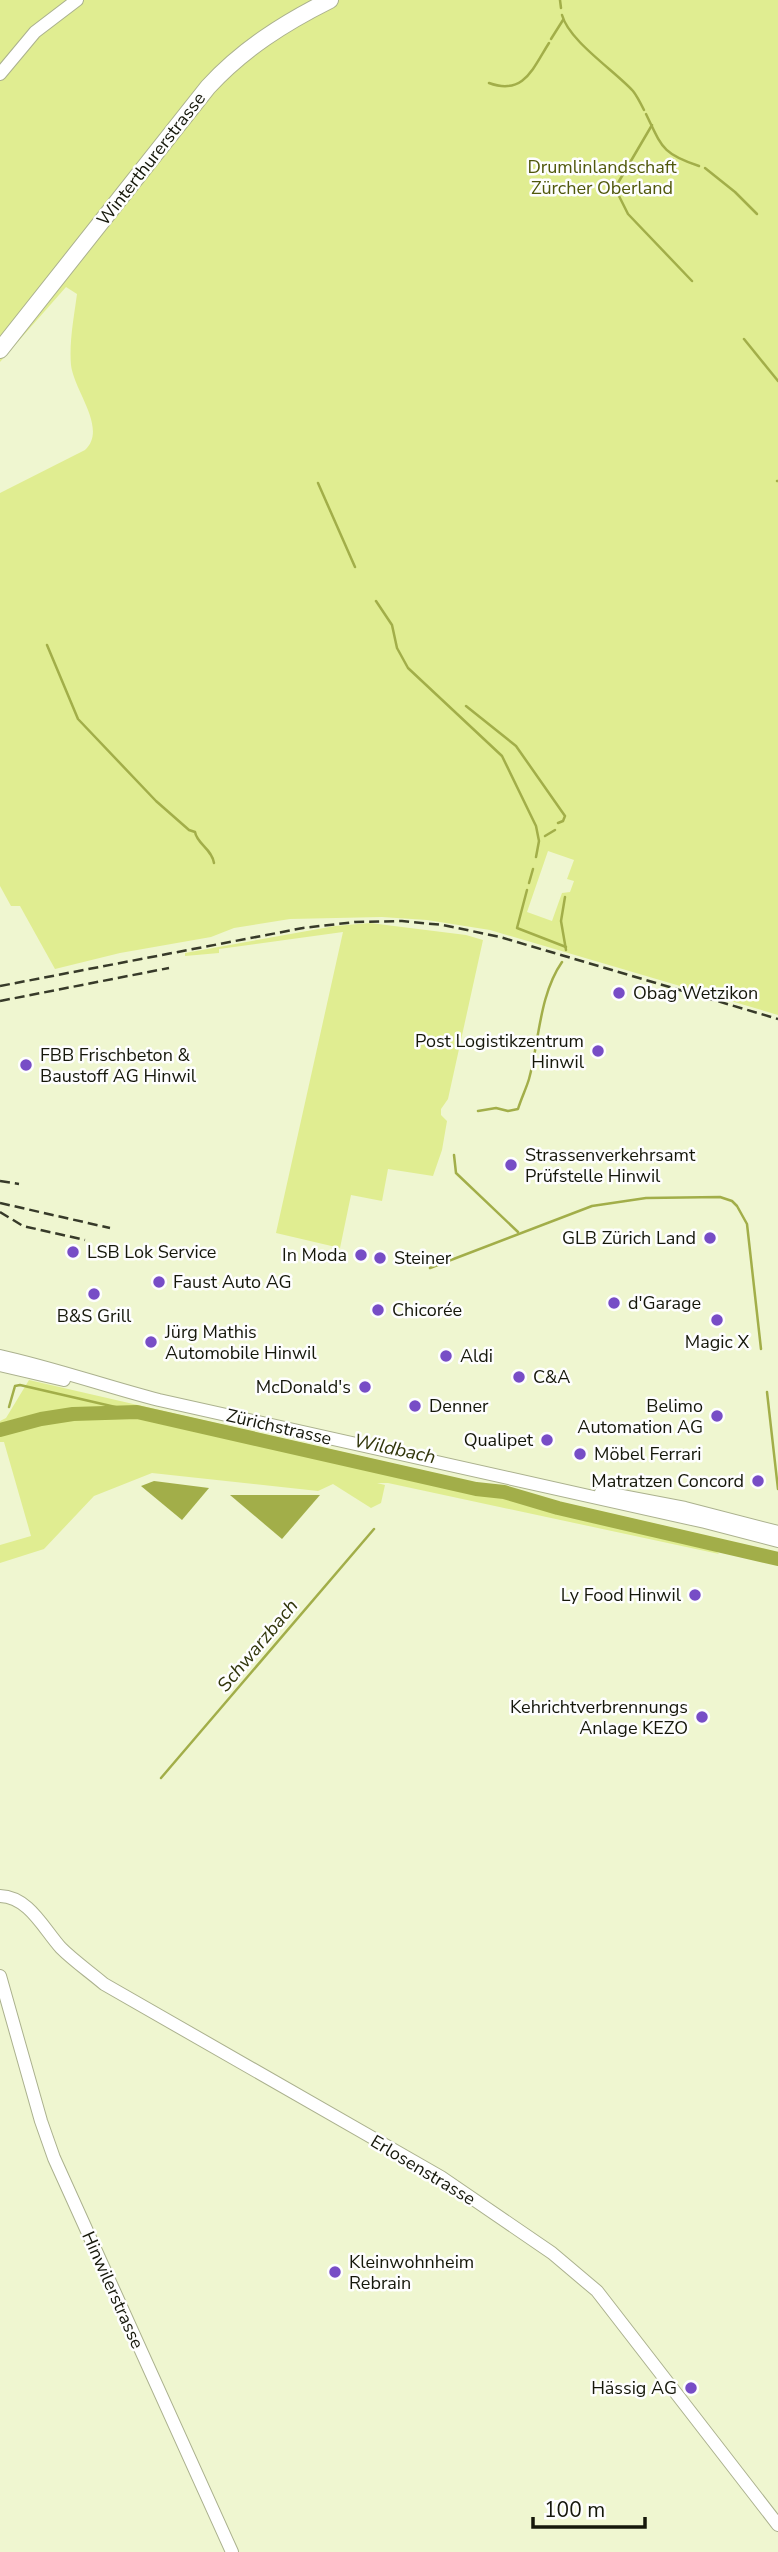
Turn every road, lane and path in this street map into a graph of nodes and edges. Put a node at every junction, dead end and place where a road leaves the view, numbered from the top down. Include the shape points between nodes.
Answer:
1 (77, 0) edge
2 (330, 0) edge
3 (0, 74) edge
4 (0, 350) edge
5 (0, 1356) edge
6 (0, 1365) edge
7 (96, 1383) junction
8 (726, 1522) junction
9 (778, 1532) edge
10 (778, 1541) edge
11 (0, 1896) edge
12 (0, 1976) edge
13 (778, 2525) edge
14 (232, 2552) edge

1 - 3 main road via 35,32
2 - 4 highway, Winterthurerstrasse via 263,38 208,87
5 - 7 main road, Zürichstrasse
6 - 7 main road, Zürichstrasse
7 - 8 main road, Zürichstrasse via 545,1486 636,1498
8 - 9 main road, Zürichstrasse
8 - 10 main road, Zürichstrasse
11 - 13 main road, Erlosenstrasse via 12,1896 25,1904 63,1950 104,1984 440,2177 552,2253 597,2291
12 - 14 main road, Hinwilerstrasse via 54,2158

